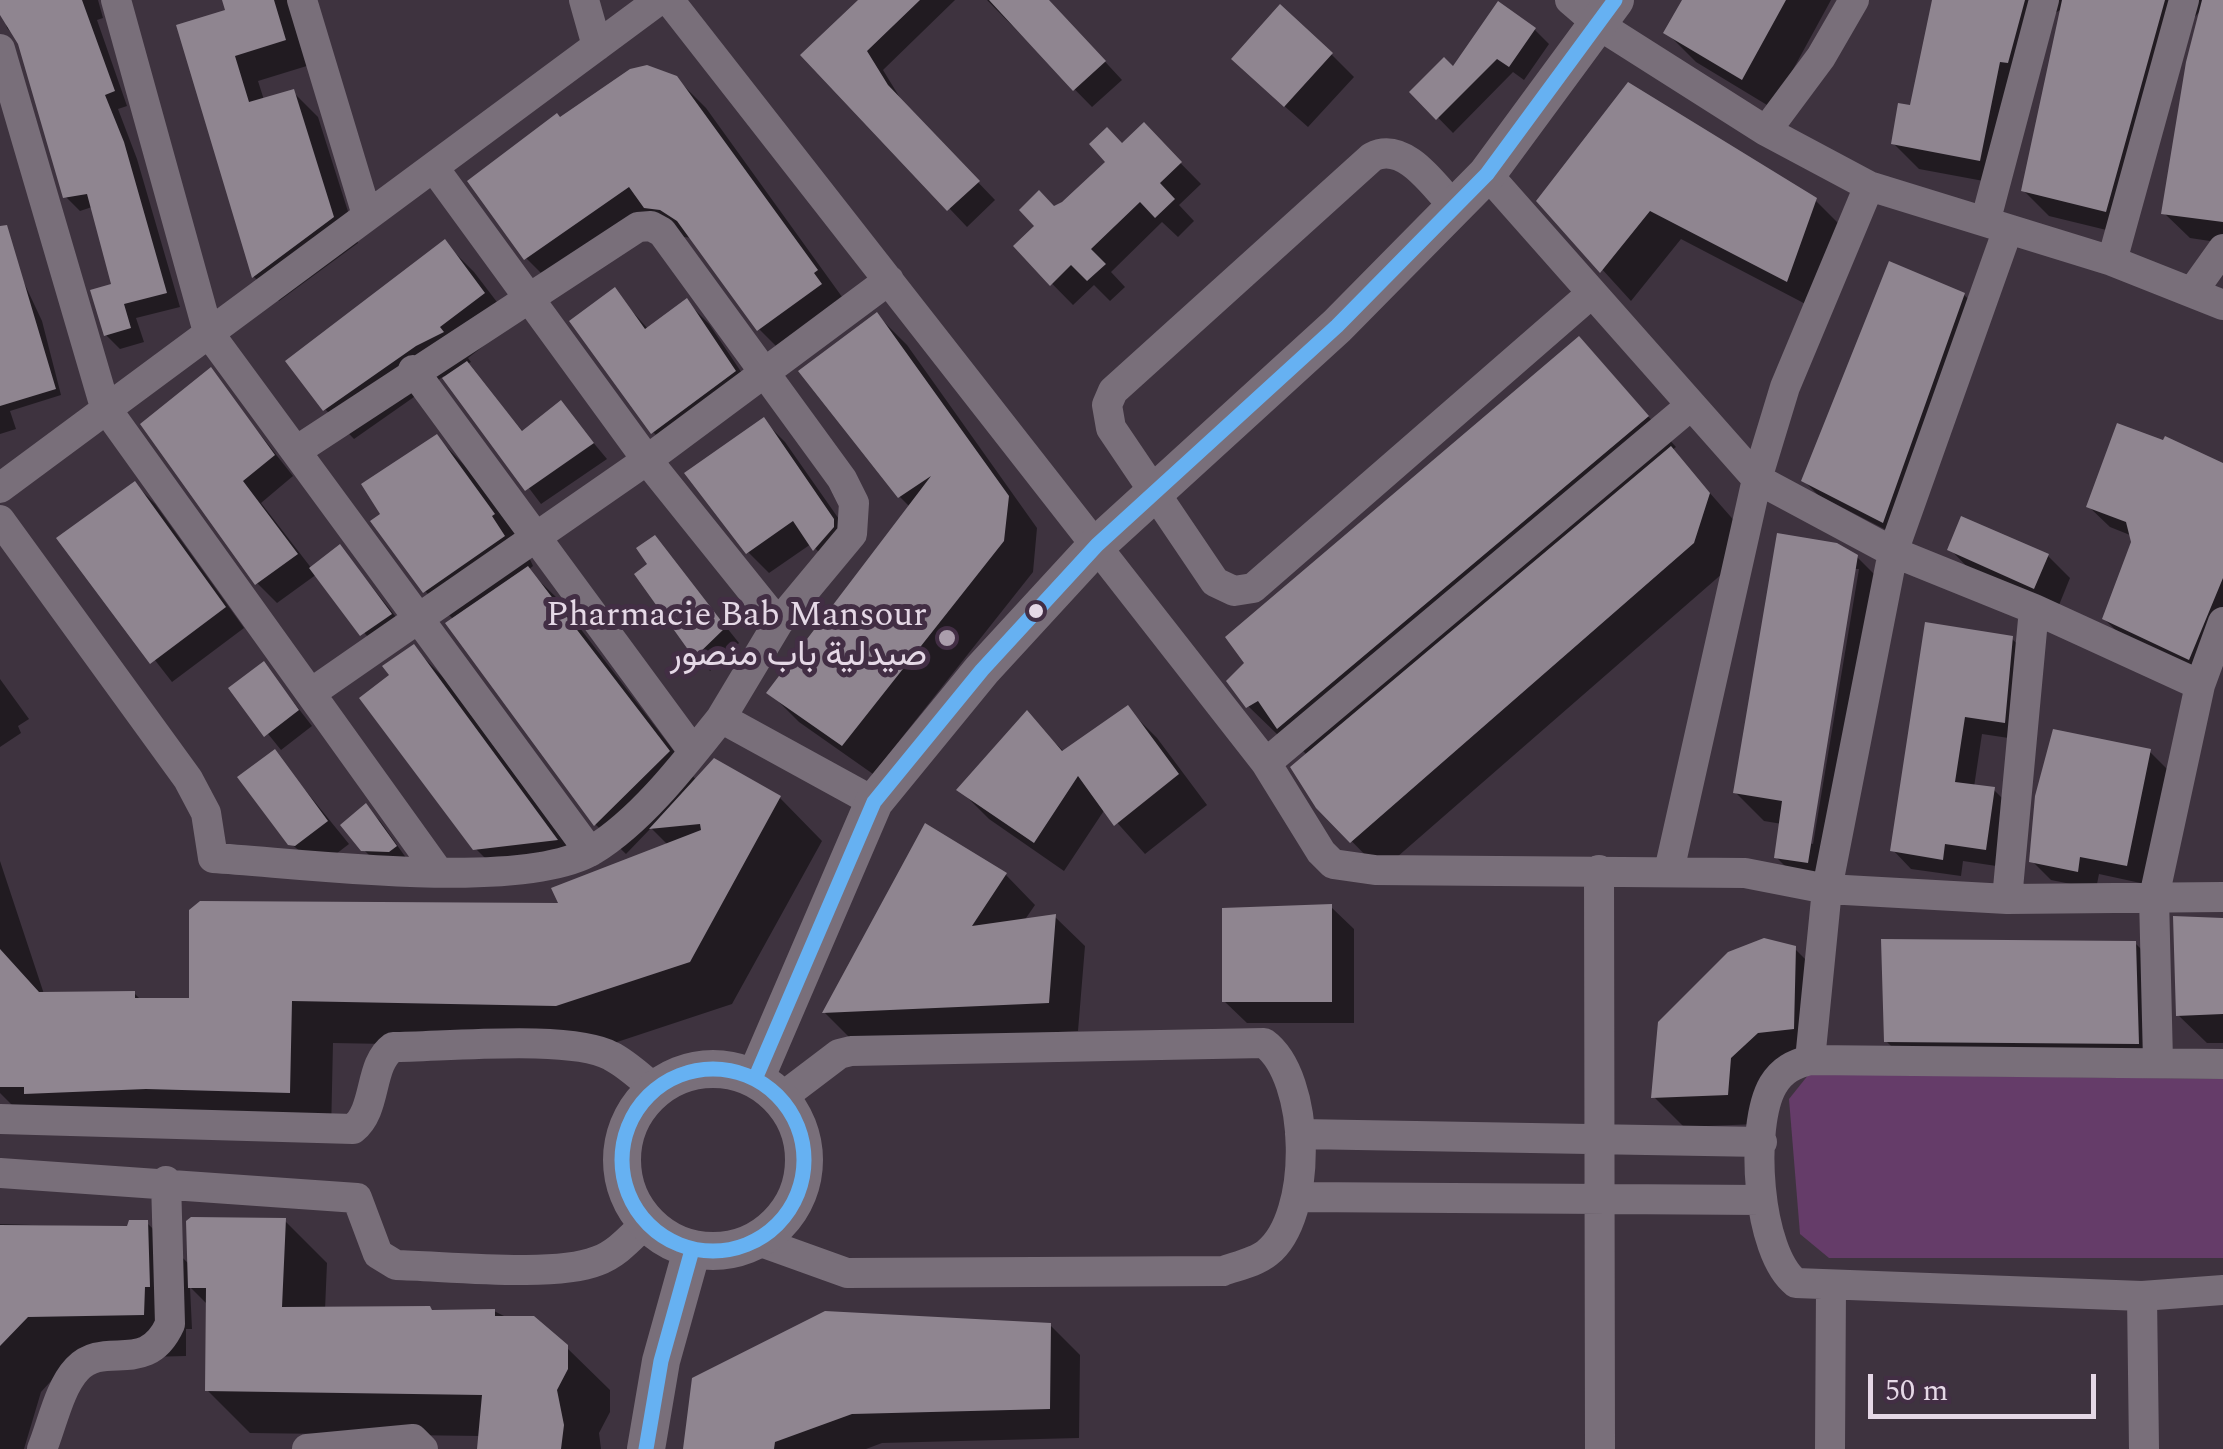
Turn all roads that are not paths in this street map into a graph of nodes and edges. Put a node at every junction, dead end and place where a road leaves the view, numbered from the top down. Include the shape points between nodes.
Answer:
1 (116, 0) edge
2 (302, 0) edge
3 (584, 0) edge
4 (659, 0) edge
5 (669, 0) edge
6 (1570, 0) edge
7 (1854, 0) edge
8 (2044, 0) edge
9 (2184, 0) edge
10 (1607, 12) edge
11 (597, 46) junction
12 (0, 49) edge
13 (1766, 131) junction
14 (434, 168) junction
15 (1487, 174) junction
16 (1869, 186) junction
17 (1455, 208) junction
18 (367, 215) junction
19 (1997, 224) junction
20 (2223, 249) edge
21 (2112, 261) junction
22 (889, 280) junction
23 (2194, 291) junction
24 (530, 294) junction
25 (1592, 294) junction
26 (2223, 306) edge
27 (208, 332) junction
28 (413, 370) junction
29 (766, 374) junction
30 (105, 407) junction
31 (1689, 407) junction
32 (296, 451) junction
33 (648, 460) junction
34 (1757, 479) junction
35 (0, 488) edge
36 (1157, 490) junction
37 (0, 520) edge
38 (535, 536) junction
39 (1097, 545) junction
40 (1893, 552) junction
41 (2034, 609) junction
42 (418, 618) junction
43 (2223, 622) edge
44 (778, 623) junction
45 (2200, 685) junction
46 (311, 693) junction
47 (721, 718) junction
48 (692, 751) junction
49 (1266, 764) junction
50 (874, 802) junction
51 (590, 852) junction
52 (437, 870) junction
53 (1599, 870) junction
54 (1670, 871) junction
55 (1826, 889) junction
56 (2154, 897) junction
57 (2223, 898) edge
58 (2007, 899) junction
59 (1810, 1060) junction
60 (2158, 1061) junction
61 (2223, 1064) edge
62 (655, 1089) junction
63 (768, 1089) junction
64 (0, 1119) edge
65 (1300, 1134) junction
66 (1600, 1139) junction
67 (1762, 1142) junction
68 (0, 1172) edge
69 (166, 1182) junction
70 (1298, 1197) junction
71 (1602, 1199) junction
72 (1762, 1200) junction
73 (646, 1223) junction
74 (758, 1241) junction
75 (692, 1250) junction
76 (1830, 1288) junction
77 (2223, 1290) edge
78 (2142, 1296) junction
79 (42, 1449) edge
80 (306, 1449) edge
81 (423, 1449) edge
82 (646, 1449) edge
83 (1600, 1449) edge
84 (1830, 1449) edge
85 (2144, 1449) edge

1 - 27 street
2 - 18 street
3 - 11 street
4 - 11 street
5 - 22 street
6 - 10 street
7 - 13 street
8 - 19 street
9 - 21 street
10 - 13 street
10 - 15 street
11 - 14 street
12 - 30 street
13 - 16 street
14 - 18 street
14 - 24 street
15 - 17 street
15 - 25 street
16 - 19 street
16 - 34 street via 1785,387
17 - 36 street
17 - 36 street via 1404,157 1372,157 1113,391 1107,405 1111,428
18 - 27 street
19 - 21 street
19 - 40 street
20 - 23 street
21 - 23 street
22 - 29 street
22 - 39 street
23 - 26 street
24 - 28 street
24 - 29 street via 638,227 651,226 662,232
24 - 33 street
25 - 31 street
25 - 36 street via 1253,588 1234,591 1215,582
27 - 30 street
27 - 32 street
28 - 32 street
28 - 38 street
29 - 33 street
29 - 44 street via 842,479 856,517 852,534
30 - 35 street
30 - 46 street
31 - 34 street
31 - 49 street
32 - 42 street
33 - 38 street
33 - 44 street
34 - 40 street
34 - 54 street
36 - 39 street
37 - 52 street via 188,780 206,813 213,858
38 - 42 street
38 - 48 street
39 - 49 street
39 - 50 street
40 - 41 street
40 - 55 street
41 - 45 street
41 - 58 street
42 - 46 street
42 - 51 street
43 - 45 street
44 - 47 street
45 - 56 street
46 - 52 street
47 - 48 street
47 - 50 street
48 - 51 street via 616,834
49 - 53 street via 1333,864 1363,870
50 - 63 street
51 - 52 street via 546,866
53 - 54 street
53 - 66 street
54 - 55 street via 1745,873
55 - 58 street
55 - 59 street
56 - 57 street
56 - 58 street
56 - 60 street
59 - 60 street
59 - 67 street via 1794,1064 1770,1090
60 - 61 street
62 - 63 street via 678,1075 732,1069
62 - 64 street via 594,1050 393,1047 366,1116 353,1129
62 - 73 street via 624,1139 622,1169
63 - 65 street via 851,1051 1264,1043 1280,1054
63 - 74 street via 796,1121 804,1175 780,1224
65 - 66 street
65 - 70 street
66 - 67 street
66 - 71 street
67 - 72 street
68 - 69 street
69 - 73 street via 357,1198 378,1254 396,1265 594,1263
69 - 79 street via 165,1335 136,1356 94,1358 77,1368
70 - 71 street
70 - 74 street via 1267,1254 1224,1271 847,1273
71 - 72 street
71 - 83 street
72 - 76 street via 1772,1252 1784,1274 1796,1283
73 - 75 street
74 - 75 street via 714,1253
75 - 82 street via 660,1360
76 - 78 street
76 - 84 street
77 - 78 street
78 - 85 street
80 - 81 street via 413,1439

